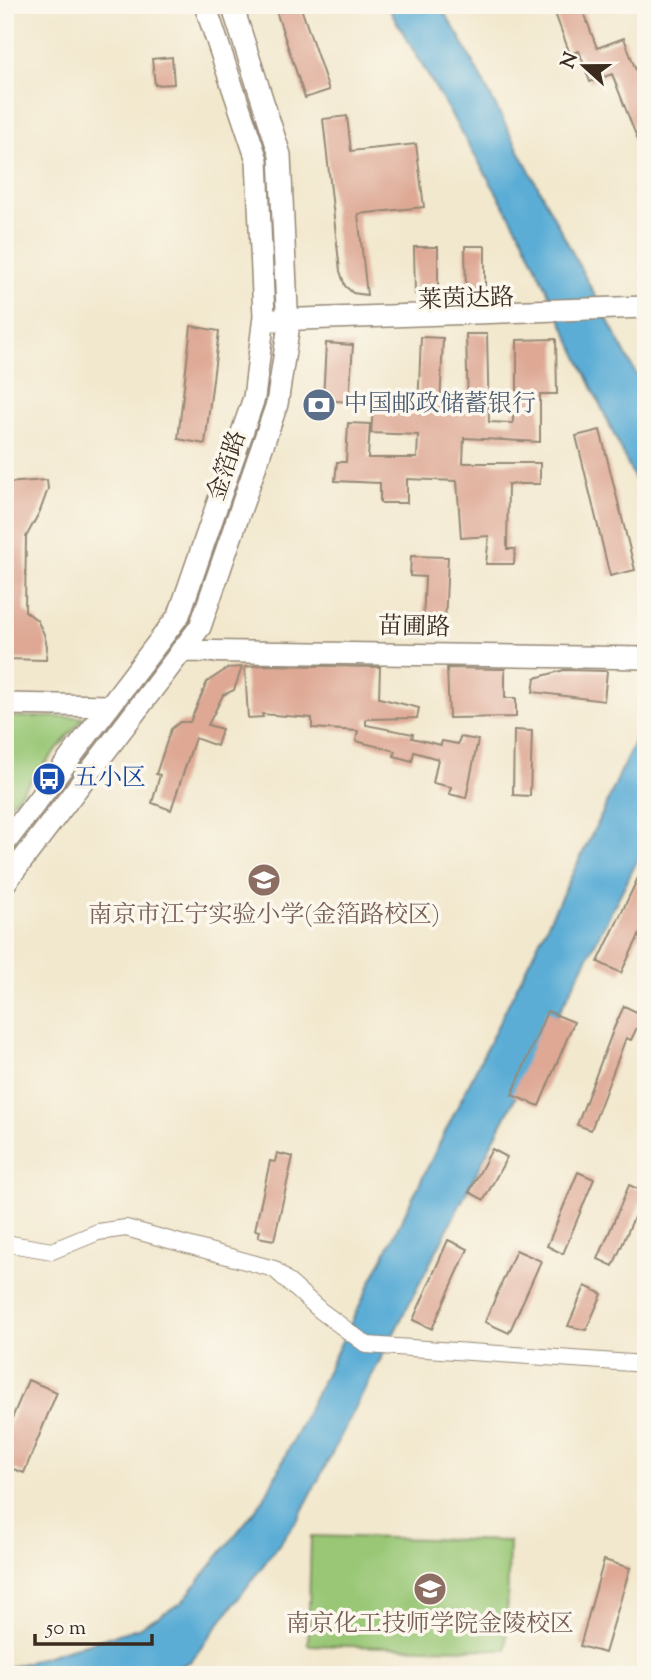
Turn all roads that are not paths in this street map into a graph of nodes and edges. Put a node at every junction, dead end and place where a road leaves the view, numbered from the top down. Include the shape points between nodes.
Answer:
1 (205, 5) edge
2 (232, 5) edge
3 (646, 307) edge
4 (579, 316) junction
5 (646, 320) edge
6 (264, 321) junction
7 (288, 325) junction
8 (181, 651) junction
9 (646, 658) edge
10 (5, 704) edge
11 (110, 706) junction
12 (5, 843) edge
13 (5, 883) edge
14 (5, 1242) edge
15 (646, 1364) edge

1 - 6 main road, 金箔路 via 257,160
2 - 7 main road, 金箔路 via 280,155
3 - 4 main road
4 - 5 main road, 莱茵达路
4 - 7 main road, 莱茵达路
6 - 7 main road, 莱茵达路
6 - 11 main road, 金箔路 via 254,398 178,615
7 - 8 main road, 金箔路 via 277,404 200,627
8 - 9 main road, 苗圃路
8 - 13 main road, 金箔路
10 - 11 main road
11 - 12 main road, 金箔路
14 - 15 street via 52,1251 98,1232 126,1228 274,1269 367,1345

